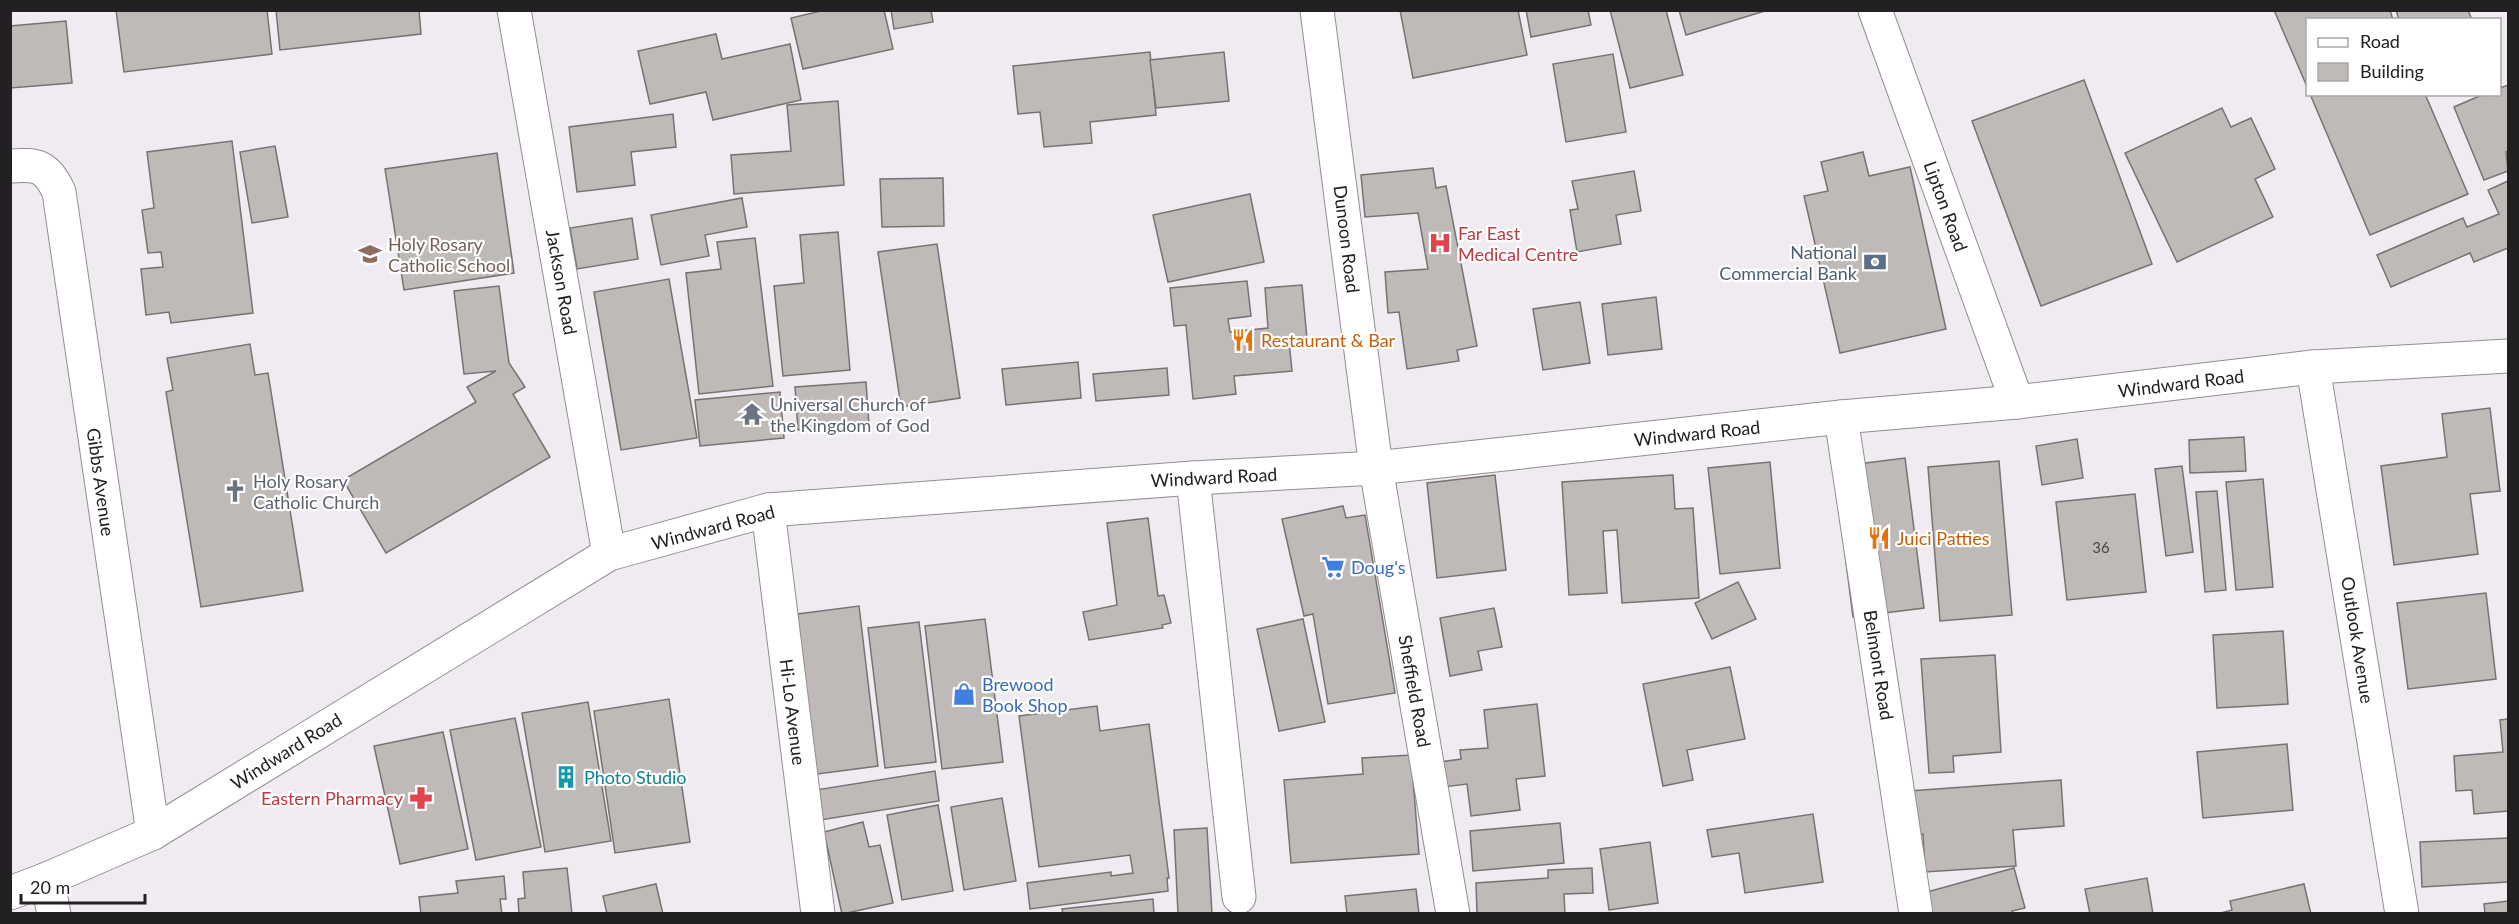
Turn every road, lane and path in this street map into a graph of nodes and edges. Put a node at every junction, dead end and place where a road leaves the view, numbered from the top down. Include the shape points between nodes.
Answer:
1 (514, 10) edge
2 (1317, 10) edge
3 (1875, 10) edge
4 (10, 166) edge
5 (2508, 356) edge
6 (2313, 367) junction
7 (2017, 402) junction
8 (1841, 417) junction
9 (1376, 468) junction
10 (1193, 478) junction
11 (768, 510) junction
12 (609, 554) junction
13 (153, 833) junction
14 (47, 879) junction
15 (10, 893) edge
16 (1239, 897) dead end
17 (54, 914) edge
18 (818, 914) edge
19 (1453, 914) edge
20 (1916, 914) edge
21 (2402, 914) edge

1 - 12 street, Jackson Road
2 - 9 street, Dunoon Road
3 - 7 street, Lipton Road
4 - 13 street, Gibbs Avenue via 35,164 51,176 59,192
5 - 6 street, Windward Road
6 - 7 street, Windward Road
6 - 21 street, Outlook Avenue
7 - 8 street, Windward Road
8 - 9 street, Windward Road
8 - 20 street, Belmont Road
9 - 10 street, Windward Road
9 - 19 street, Sheffield Road
10 - 11 street, Windward Road
10 - 16 street
11 - 12 street, Windward Road
11 - 18 street, Hi-Lo Avenue
12 - 13 street, Windward Road
13 - 14 street, Windward Road
14 - 15 street, Windward Road
14 - 17 street

